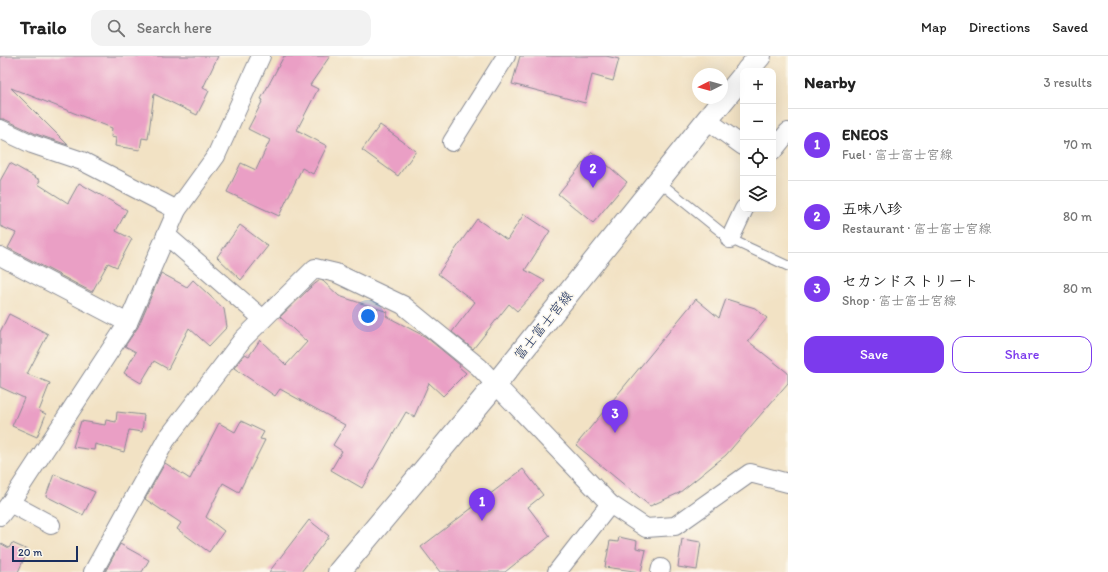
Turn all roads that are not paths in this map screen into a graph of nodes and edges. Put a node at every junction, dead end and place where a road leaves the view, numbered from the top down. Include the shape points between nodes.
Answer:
1 (261, 56) edge
2 (506, 56) edge
3 (760, 56) edge
4 (750, 68) edge
5 (740, 80) edge
6 (707, 120) junction
7 (0, 129) edge
8 (788, 132) edge
9 (452, 142) dead end
10 (740, 144) edge
11 (776, 147) edge
12 (658, 181) junction
13 (177, 210) junction
14 (743, 212) edge
15 (166, 235) junction
16 (730, 239) junction
17 (0, 256) edge
18 (788, 266) edge
19 (263, 319) junction
20 (128, 323) junction
21 (495, 385) junction
22 (788, 483) edge
23 (610, 504) junction
24 (5, 509) edge
25 (51, 525) dead end
26 (93, 572) edge
27 (339, 572) edge
28 (557, 572) edge

1 - 13 street via 216,156
2 - 9 street
3 - 4 main road
5 - 6 main road, 富士富士宮線
6 - 10 street
6 - 12 main road, 富士富士宮線
7 - 13 street via 32,144 82,161
8 - 11 street
12 - 16 lane
12 - 21 main road, 富士富士宮線
13 - 15 street
14 - 16 street
15 - 19 street
15 - 20 street
16 - 18 lane
17 - 20 street
19 - 21 street via 315,268 336,273 402,305 479,367
19 - 26 street via 243,339 166,440
20 - 24 street
21 - 23 street
21 - 27 main road, 富士富士宮線
22 - 23 street via 750,473 675,526 646,528
23 - 28 street
24 - 25 street

